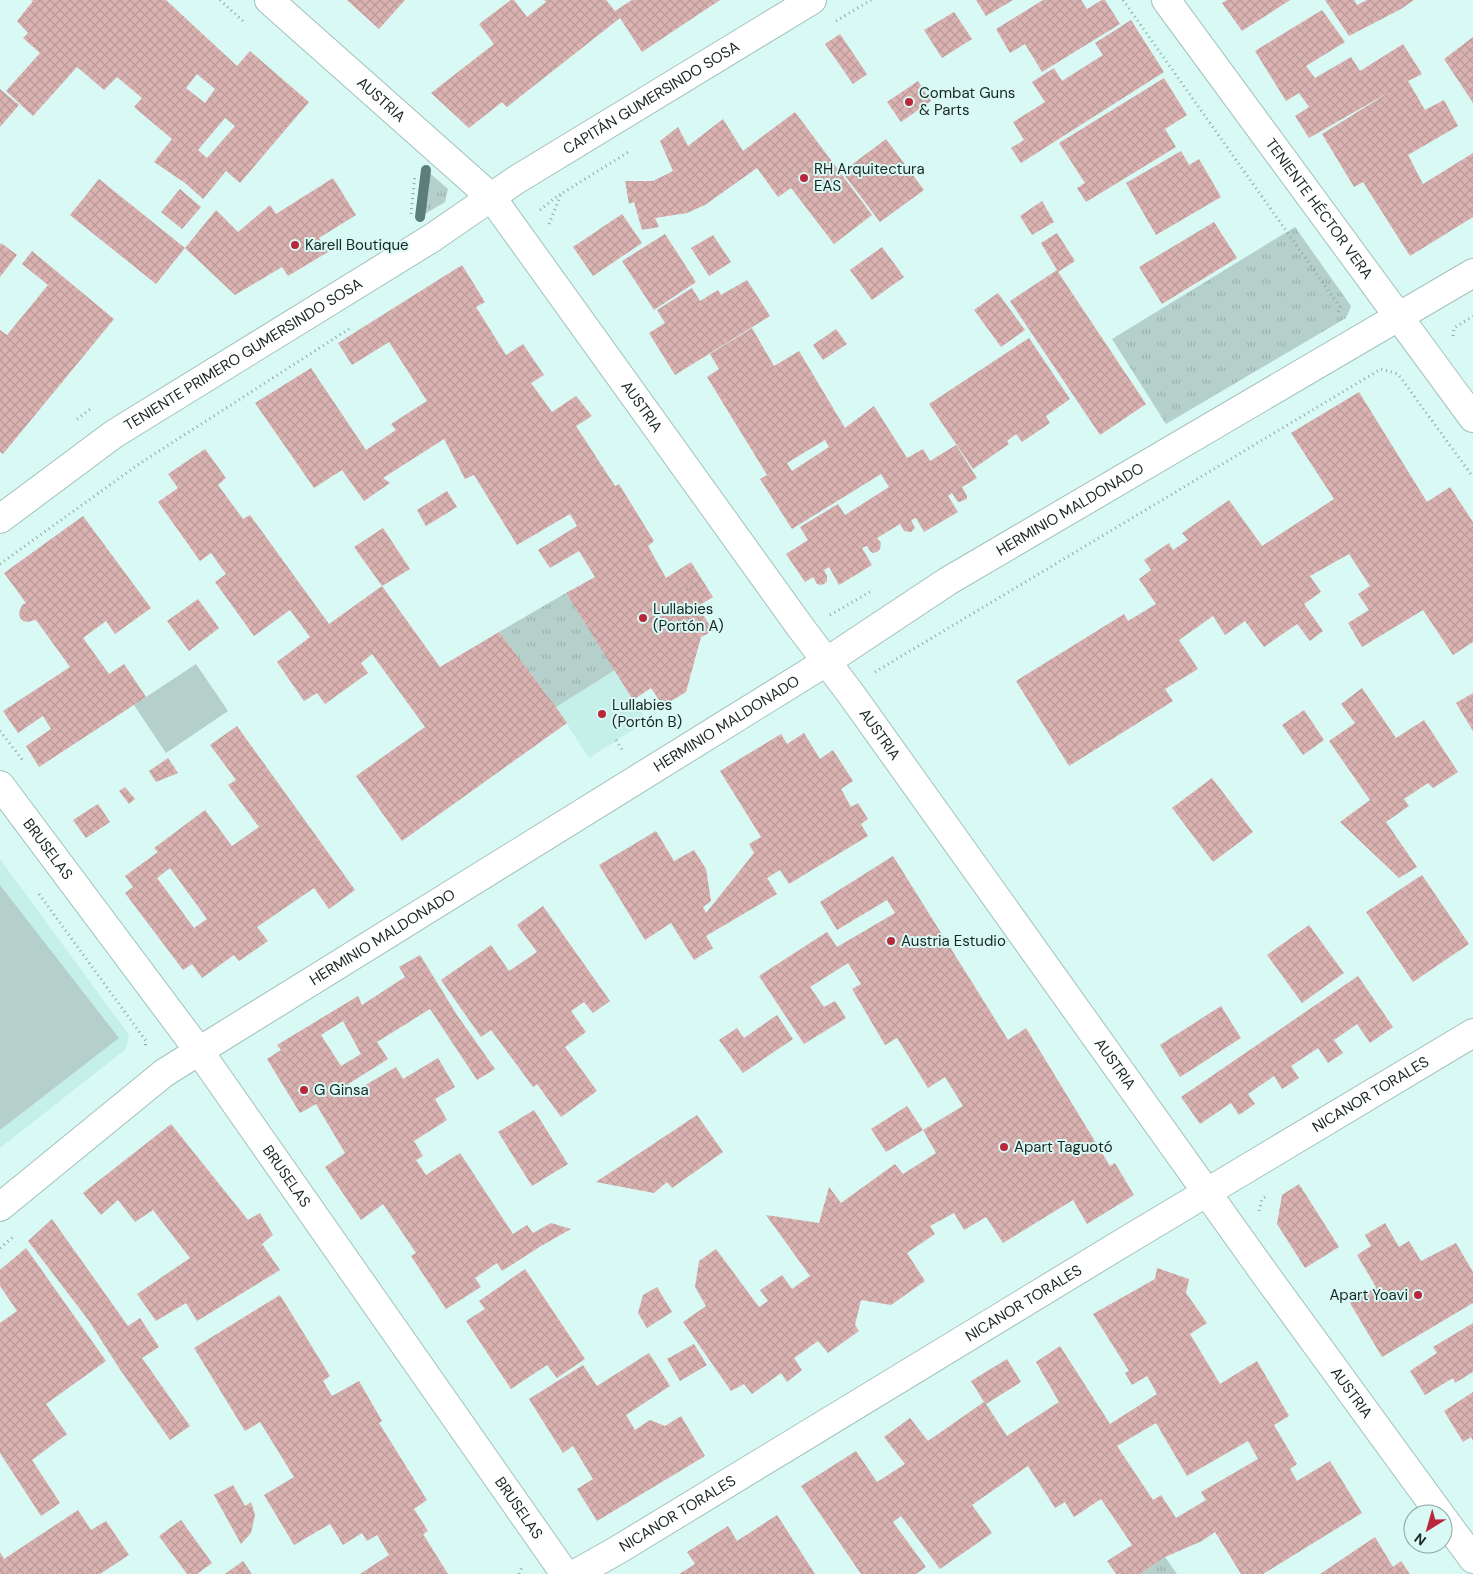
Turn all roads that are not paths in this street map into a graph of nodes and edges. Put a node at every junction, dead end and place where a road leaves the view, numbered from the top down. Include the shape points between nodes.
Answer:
1 (269, 0) edge
2 (812, 0) edge
3 (1166, 0) edge
4 (492, 198) junction
5 (1473, 273) edge
6 (1400, 317) junction
7 (1473, 418) edge
8 (0, 519) edge
9 (826, 662) junction
10 (0, 785) edge
11 (1473, 1033) edge
12 (199, 1051) junction
13 (1207, 1193) junction
14 (0, 1207) edge
15 (1433, 1504) edge
16 (1453, 1532) edge
17 (1473, 1559) edge
18 (565, 1574) edge
19 (575, 1574) edge

1 - 4 street, AUSTRIA
2 - 4 street, CAPITÁN GUMERSINDO SOSA via 516,180
3 - 6 street, TENIENTE HÉCTOR VERA
4 - 8 street, TENIENTE PRIMERO GUMERSINDO SOSA via 114,434
4 - 9 street, AUSTRIA
5 - 6 street, HERMINIO MALDONADO
6 - 7 street, TENIENTE HÉCTOR VERA
6 - 9 street, HERMINIO MALDONADO via 948,581
9 - 12 street, HERMINIO MALDONADO
9 - 13 street, AUSTRIA
10 - 12 street, BRUSELAS
11 - 13 street, NICANOR TORALES
12 - 14 street, HERMINIO MALDONADO via 164,1073
12 - 18 street, BRUSELAS
13 - 15 street, AUSTRIA
13 - 19 street, NICANOR TORALES
16 - 17 street

